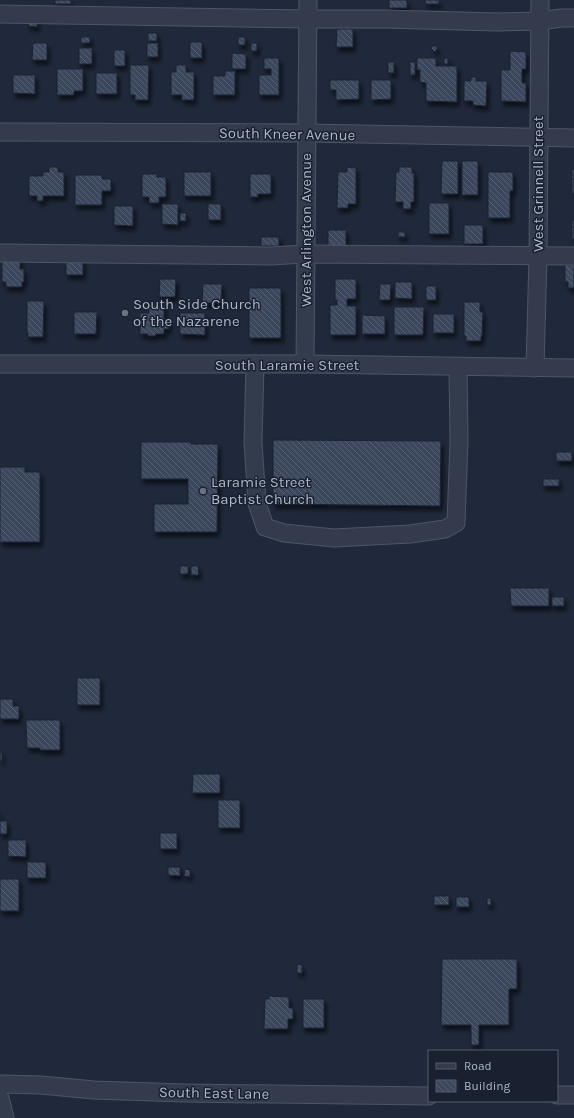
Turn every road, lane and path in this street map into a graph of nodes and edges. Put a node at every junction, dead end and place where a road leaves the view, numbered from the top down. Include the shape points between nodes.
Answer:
1 (308, 0) edge
2 (540, 0) edge
3 (0, 14) edge
4 (574, 18) edge
5 (307, 19) junction
6 (539, 21) junction
7 (0, 132) edge
8 (306, 133) junction
9 (574, 138) edge
10 (538, 139) junction
11 (0, 253) edge
12 (306, 254) junction
13 (538, 256) junction
14 (574, 256) edge
15 (0, 364) edge
16 (255, 364) junction
17 (305, 364) junction
18 (458, 367) junction
19 (535, 368) junction
20 (574, 368) edge
21 (0, 1084) edge
22 (558, 1094) edge
23 (574, 1095) edge
24 (428, 1096) edge
25 (0, 1098) edge
26 (5, 1118) edge

1 - 5 street, West Arlington Avenue
2 - 6 street, West Grinnell Street
3 - 5 street
4 - 6 street
5 - 6 street
5 - 8 street, West Arlington Avenue
6 - 10 street, West Grinnell Street
7 - 8 street, South Kneer Avenue
8 - 10 street, South Kneer Avenue
8 - 12 street, West Arlington Avenue
9 - 10 street, South Kneer Avenue
10 - 13 street, West Grinnell Street
11 - 12 street via 270,256
12 - 13 street
12 - 17 street, West Arlington Avenue
13 - 14 street
13 - 19 street, West Grinnell Street
15 - 16 street, South Laramie Street
16 - 17 street, South Laramie Street
16 - 18 street via 253,442 257,503 265,527 284,533 334,538 410,534 445,529 456,523
17 - 18 street, South Laramie Street
18 - 19 street, South Laramie Street
19 - 20 street, South Laramie Street
21 - 24 street, South East Lane via 184,1094
22 - 23 street
25 - 26 street

